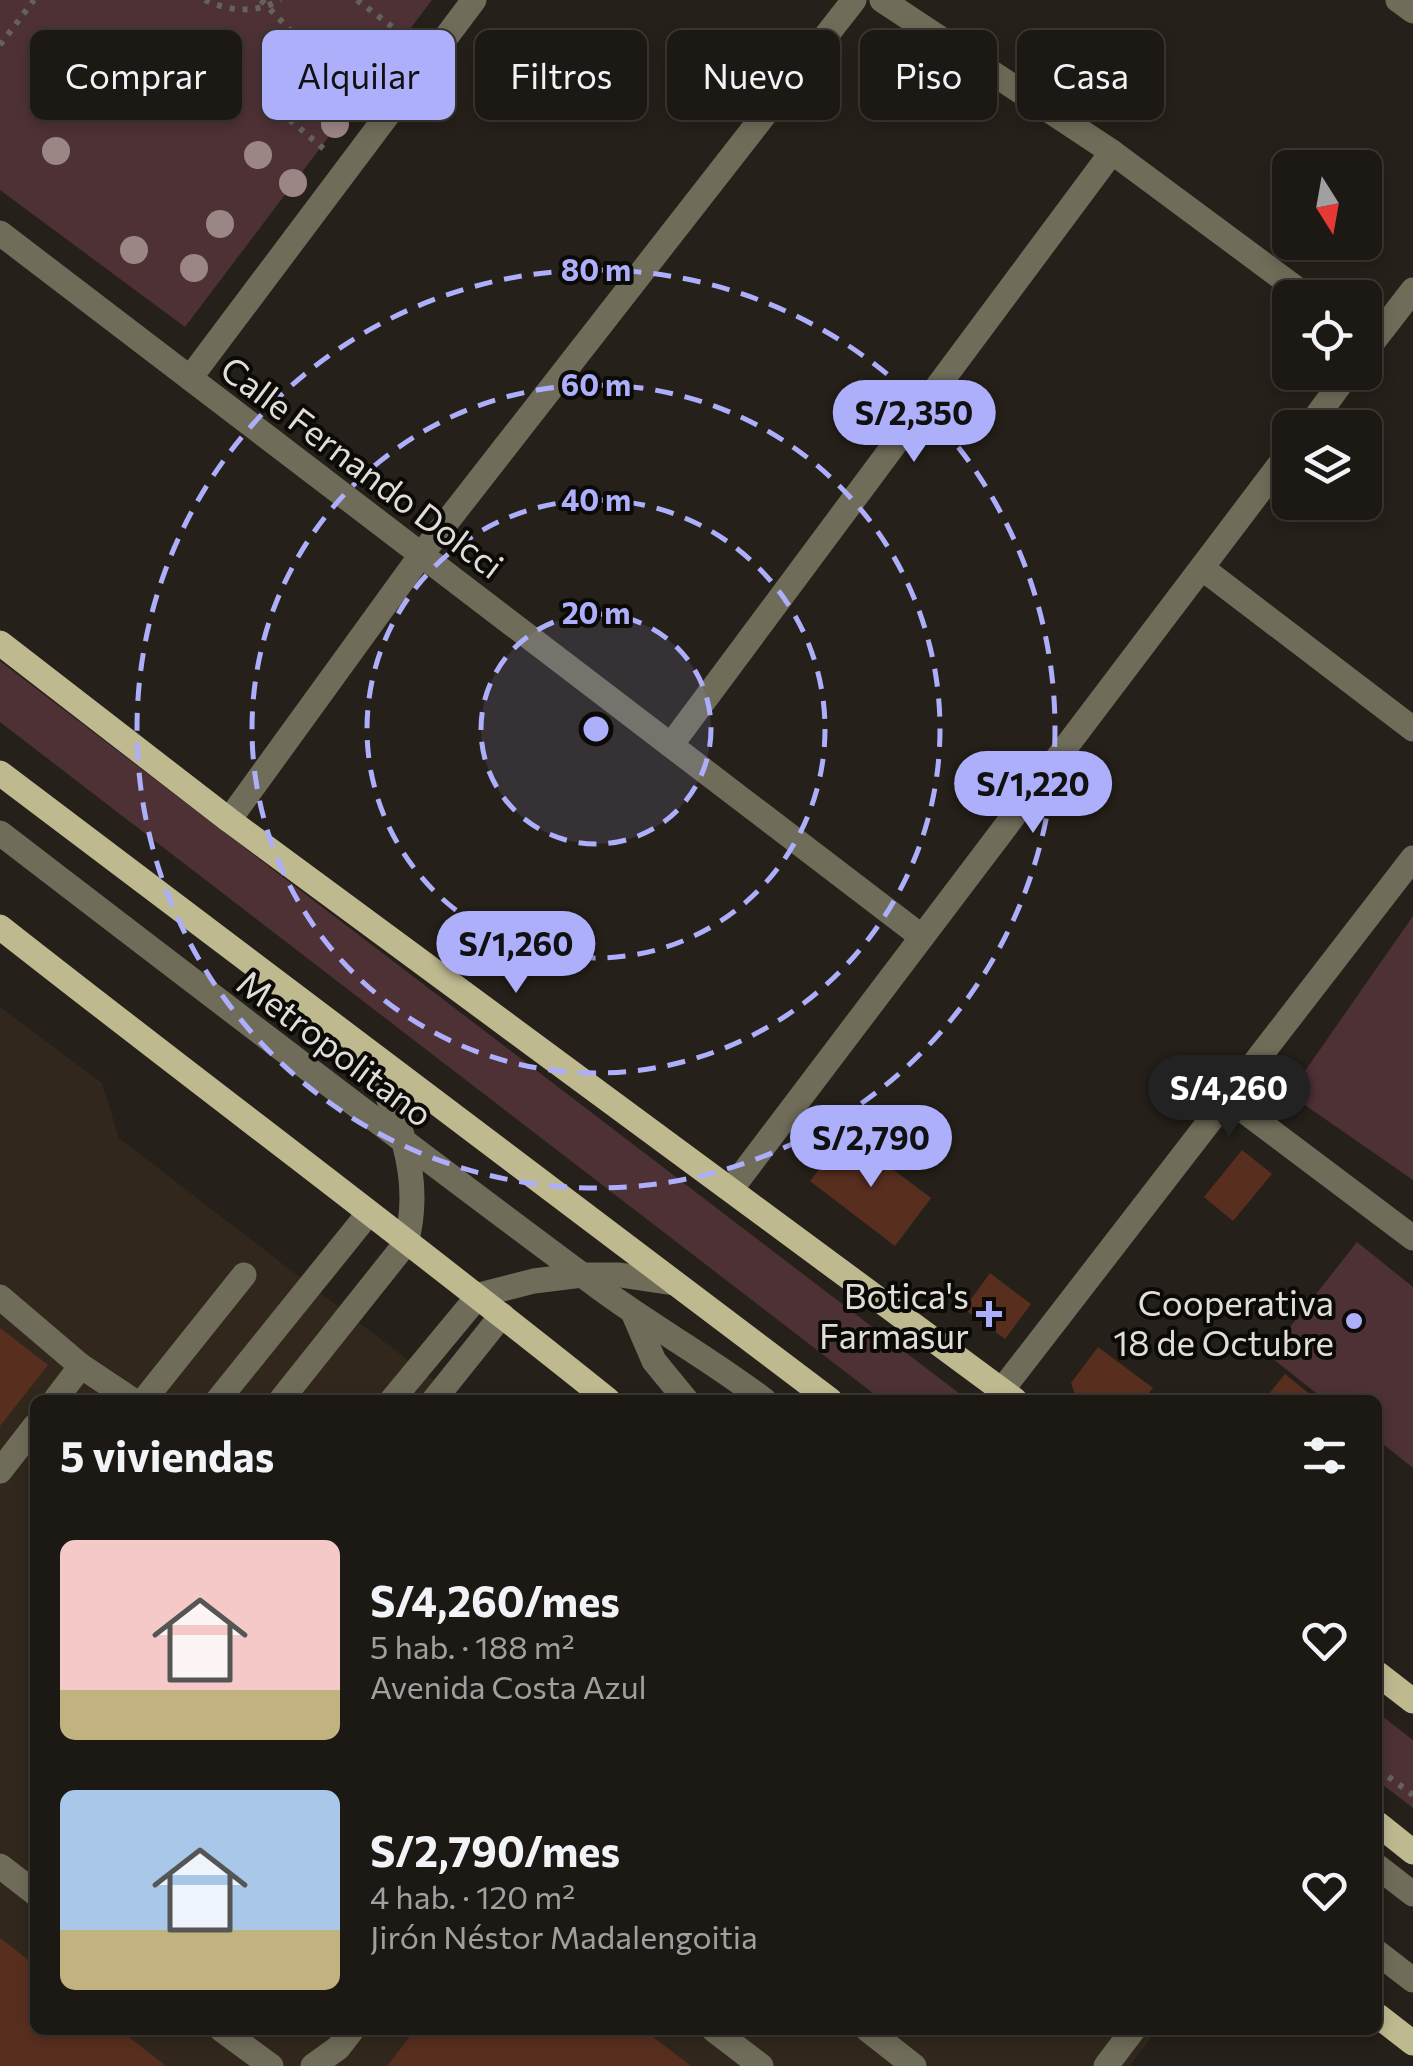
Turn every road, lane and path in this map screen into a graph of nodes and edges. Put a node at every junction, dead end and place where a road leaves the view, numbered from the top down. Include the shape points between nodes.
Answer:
1 (34, 0) edge
2 (260, 0) edge
3 (281, 0) edge
4 (358, 0) edge
5 (474, 0) edge
6 (854, 0) edge
7 (882, 0) edge
8 (1398, 0) edge
9 (210, 1) edge
10 (268, 7) junction
11 (252, 10) junction
12 (1413, 10) edge
13 (398, 30) edge
14 (0, 46) edge
15 (1112, 152) junction
16 (332, 156) dead end
17 (0, 233) edge
18 (1286, 280) edge
19 (1413, 290) edge
20 (1382, 327) edge
21 (190, 378) junction
22 (1272, 475) edge
23 (421, 554) junction
24 (1202, 568) junction
25 (0, 643) edge
26 (1413, 729) edge
27 (671, 745) junction
28 (0, 773) edge
29 (228, 820) junction
30 (0, 834) edge
31 (1413, 858) edge
32 (0, 927) edge
33 (922, 937) junction
34 (366, 1050) junction
35 (1227, 1098) junction
36 (406, 1144) junction
37 (732, 1188) junction
38 (368, 1214) junction
39 (1413, 1238) edge
40 (406, 1243) junction
41 (244, 1274) dead end
42 (582, 1275) junction
43 (674, 1282) junction
44 (479, 1296) junction
45 (0, 1297) edge
46 (632, 1312) junction
47 (502, 1315) junction
48 (81, 1366) junction
49 (59, 1395) edge
50 (124, 1395) edge
51 (148, 1395) edge
52 (222, 1395) edge
53 (285, 1395) edge
54 (396, 1395) edge
55 (438, 1395) edge
56 (602, 1395) edge
57 (682, 1395) edge
58 (758, 1395) edge
59 (823, 1395) edge
60 (1009, 1395) edge
61 (30, 1432) edge
62 (0, 1471) edge
63 (1382, 1677) edge
64 (1413, 1701) edge
65 (1382, 1772) edge
66 (1413, 1795) edge
67 (1382, 1827) edge
68 (1413, 1852) edge
69 (0, 1866) edge
70 (1382, 1870) edge
71 (30, 1889) edge
72 (1413, 1894) edge
73 (1382, 1956) edge
74 (1413, 1980) edge
75 (1382, 2019) edge
76 (229, 2035) edge
77 (348, 2035) edge
78 (721, 2035) edge
79 (874, 2035) edge
80 (1129, 2035) edge
81 (1413, 2043) edge
82 (271, 2066) edge
83 (313, 2066) edge
84 (761, 2066) edge
85 (914, 2066) edge
86 (1106, 2066) edge

1 - 14 path
2 - 10 path
2 - 11 path
3 - 10 path
4 - 13 path
5 - 21 street
6 - 23 street
7 - 15 street
8 - 12 street
9 - 11 path
10 - 11 path
10 - 16 path via 291,31 287,47 300,90 283,114
15 - 18 street
15 - 27 street
17 - 21 street, Calle Fernando Dolcci
19 - 20 street
21 - 23 street, Calle Fernando Dolcci
22 - 24 street
23 - 27 street, Calle Fernando Dolcci
23 - 29 street
24 - 26 street
24 - 33 street
25 - 29 main road
27 - 33 street, Calle Fernando Dolcci
28 - 34 main road
29 - 37 main road
30 - 36 street, Metropolitano
31 - 35 street
32 - 38 main road
33 - 37 street
34 - 36 street
34 - 43 main road
35 - 39 street
35 - 60 street
36 - 40 street via 414,1192
36 - 42 street, Metropolitano
37 - 60 main road
38 - 40 main road
38 - 52 street
40 - 44 main road
40 - 53 street
41 - 51 street
42 - 43 street
42 - 44 street
42 - 46 street, Metropolitano
43 - 59 main road
44 - 47 main road
44 - 54 street
45 - 48 street
46 - 57 street, Metropolitano via 654,1362
46 - 58 street, Metropolitano
47 - 55 street
47 - 56 main road
48 - 49 street
48 - 50 street
61 - 62 street
63 - 64 main road
65 - 66 path
67 - 68 main road
69 - 71 street
70 - 72 street
73 - 74 street
75 - 81 main road
76 - 82 street
77 - 83 street
78 - 84 street
79 - 85 street
80 - 86 street

